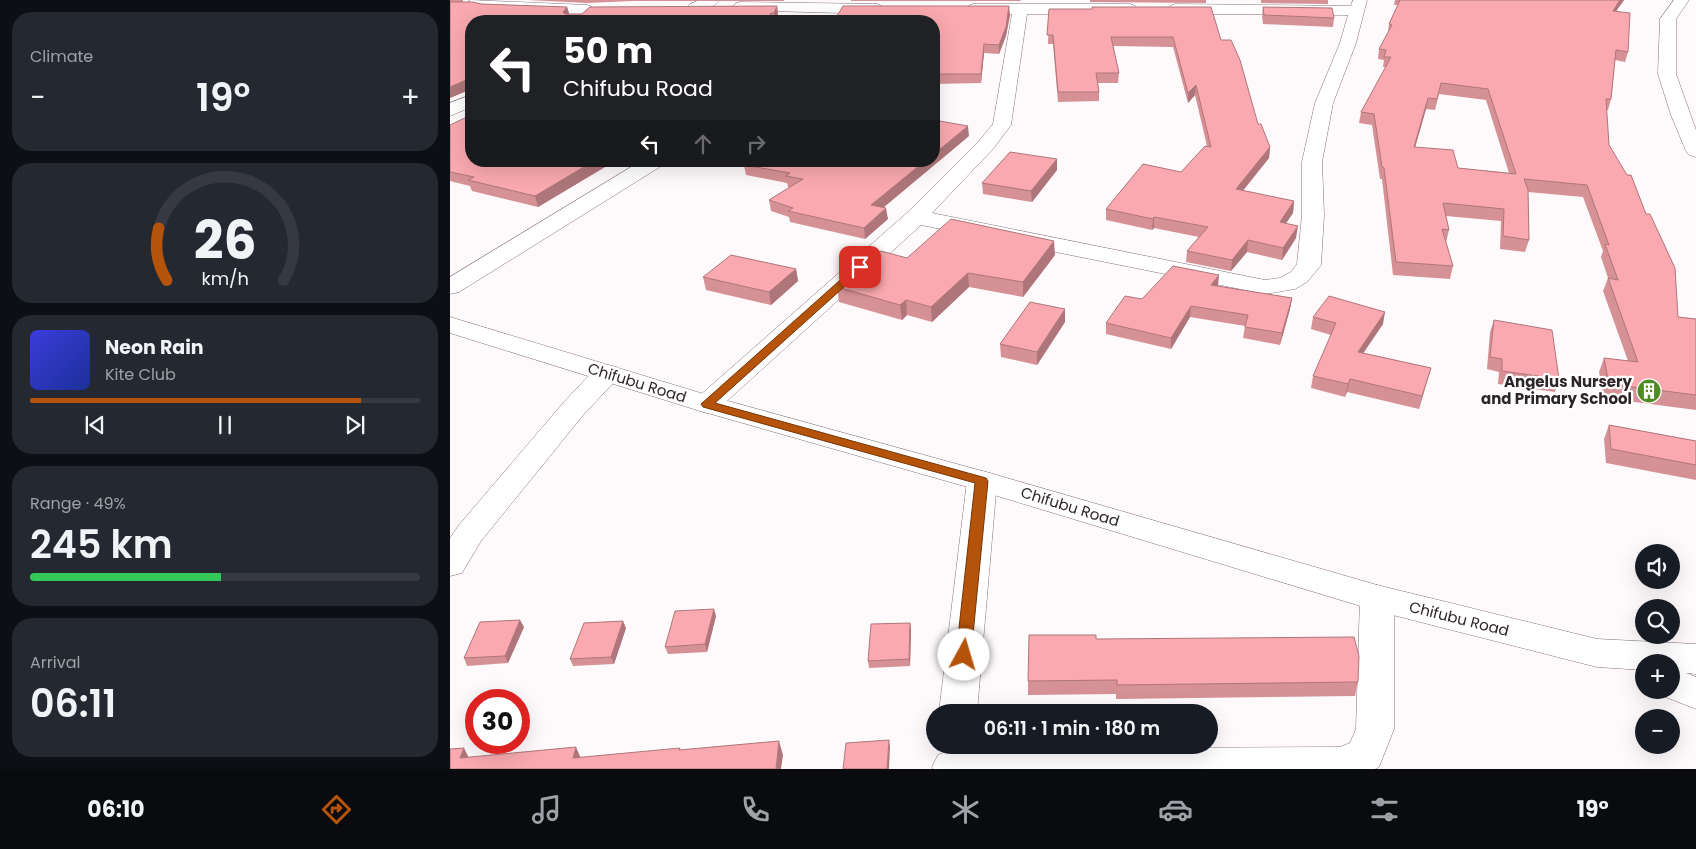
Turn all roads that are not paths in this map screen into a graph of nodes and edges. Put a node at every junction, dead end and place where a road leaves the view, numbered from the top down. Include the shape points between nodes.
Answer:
1 (476, 0) edge
2 (713, 0) edge
3 (828, 0) edge
4 (1682, 0) edge
5 (1359, 6) edge
6 (677, 7) edge
7 (695, 7) junction
8 (813, 8) junction
9 (960, 8) edge
10 (1020, 8) junction
11 (605, 9) edge
12 (891, 9) edge
13 (587, 10) junction
14 (581, 15) edge
15 (807, 15) edge
16 (465, 103) edge
17 (450, 110) edge
18 (1696, 152) edge
19 (646, 167) edge
20 (916, 217) junction
21 (450, 268) edge
22 (473, 272) junction
23 (450, 287) edge
24 (450, 325) edge
25 (607, 373) junction
26 (707, 404) junction
27 (982, 481) junction
28 (450, 564) edge
29 (1377, 598) junction
30 (1597, 653) junction
31 (1696, 659) edge
32 (1635, 668) edge
33 (1680, 687) edge
34 (1696, 693) edge
35 (959, 704) edge
36 (953, 760) edge

1 - 13 street via 475,4 484,6
2 - 7 street
3 - 8 street
4 - 18 street via 1668,19 1667,74
5 - 10 street
5 - 20 street via 1324,103 1312,162 1313,216 1309,265 1286,284 1265,287
6 - 7 street
7 - 8 street
8 - 12 street
8 - 15 street
9 - 10 street
10 - 20 street via 1002,125
11 - 13 street
13 - 14 street
16 - 17 street
19 - 22 street
20 - 26 street
21 - 22 street
22 - 23 street
24 - 25 street, Chifubu Road
25 - 26 street, Chifubu Road
25 - 28 street via 470,533
26 - 27 street, Chifubu Road
27 - 29 street, Chifubu Road
27 - 35 street
29 - 30 street, Chifubu Road
29 - 36 street via 1374,730 1365,755 1342,765
30 - 31 street, Chifubu Road
30 - 32 street
33 - 34 street

